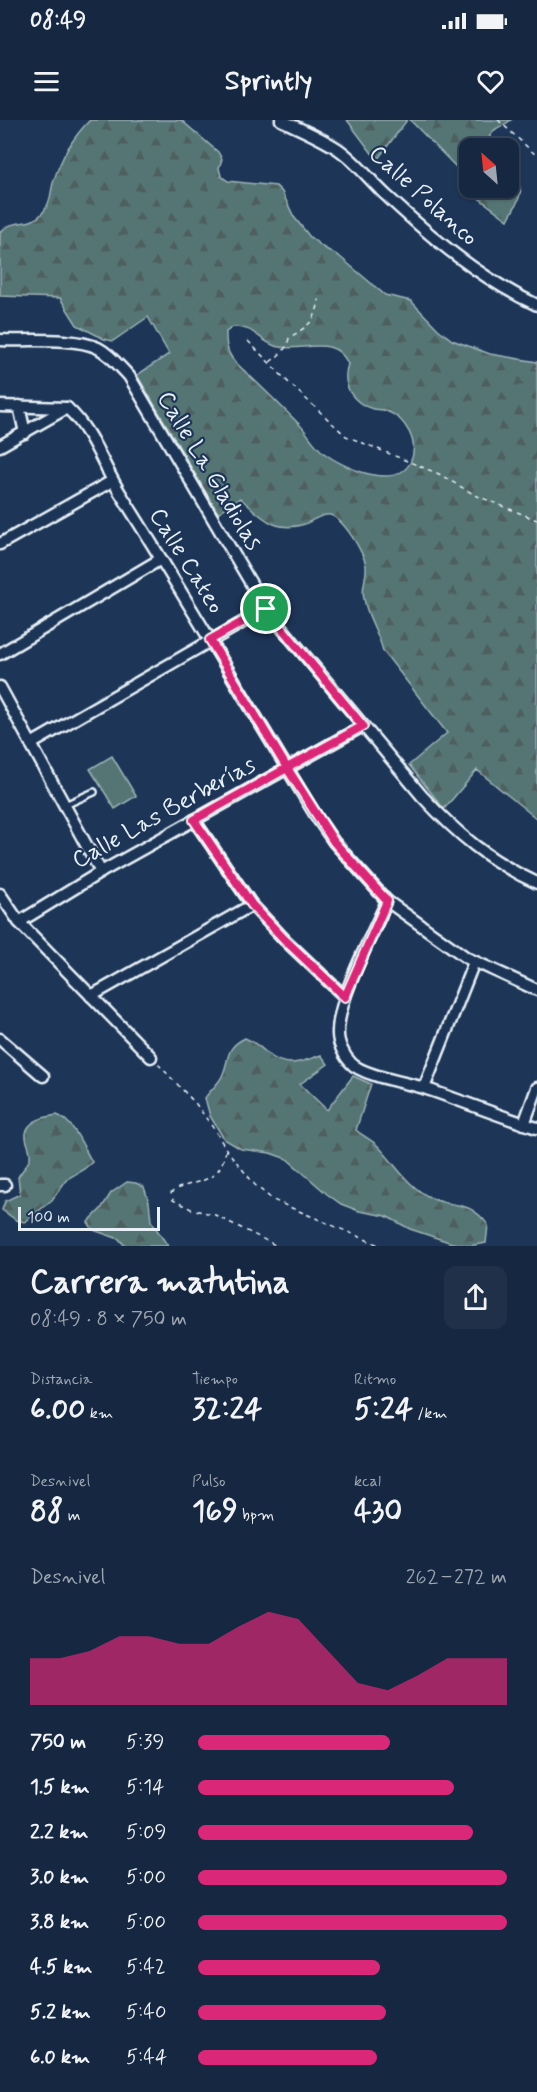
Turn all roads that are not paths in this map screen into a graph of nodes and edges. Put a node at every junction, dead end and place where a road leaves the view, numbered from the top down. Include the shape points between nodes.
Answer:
1 (280, 120) edge
2 (537, 305) edge
3 (0, 340) edge
4 (0, 406) edge
5 (19, 406) junction
6 (67, 408) junction
7 (25, 433) junction
8 (0, 446) edge
9 (112, 481) junction
10 (0, 544) edge
11 (161, 559) junction
12 (266, 609) junction
13 (210, 640) junction
14 (0, 654) edge
15 (0, 687) edge
16 (363, 726) junction
17 (31, 744) junction
18 (287, 768) junction
19 (94, 792) dead end
20 (64, 805) junction
21 (194, 820) junction
22 (101, 872) junction
23 (537, 883) edge
24 (0, 894) edge
25 (387, 901) junction
26 (252, 905) junction
27 (19, 922) junction
28 (474, 962) junction
29 (537, 990) edge
30 (91, 996) junction
31 (345, 997) junction
32 (0, 1040) edge
33 (151, 1057) road end
34 (42, 1076) dead end
35 (424, 1088) junction
36 (537, 1088) edge
37 (524, 1124) junction
38 (537, 1128) edge

1 - 2 street, Calle Polanco via 339,150 448,250 497,284
3 - 12 street, Calle La Gladiolas via 82,343 99,349 116,362 129,376
4 - 5 street
5 - 6 street
5 - 7 street
6 - 7 street
6 - 9 street, Calle Cateo via 83,425
7 - 8 street
9 - 10 street
9 - 11 street, Calle Cateo
11 - 13 street, Calle Cateo
11 - 14 street
12 - 13 street
12 - 16 street, Calle La Gladiolas
13 - 17 street
13 - 18 street, Calle Cateo
15 - 17 street
16 - 18 street, Calle Las Berberías
16 - 23 street, Calle La Gladiolas via 447,823 508,870
17 - 20 street
18 - 21 street, Calle Las Berberías
18 - 25 street, Calle Cateo via 334,842
19 - 20 lane
20 - 22 street
21 - 22 street, Calle Las Berberías
21 - 26 street
22 - 27 street, Calle Las Berberías
24 - 27 street
25 - 28 street, Calle Cateo
25 - 31 street
26 - 30 street
26 - 31 street
27 - 30 street
28 - 29 street, Calle Cateo
28 - 35 street
30 - 33 street
31 - 35 street via 338,1031 351,1064
32 - 34 street
35 - 37 street
36 - 37 street
37 - 38 street

